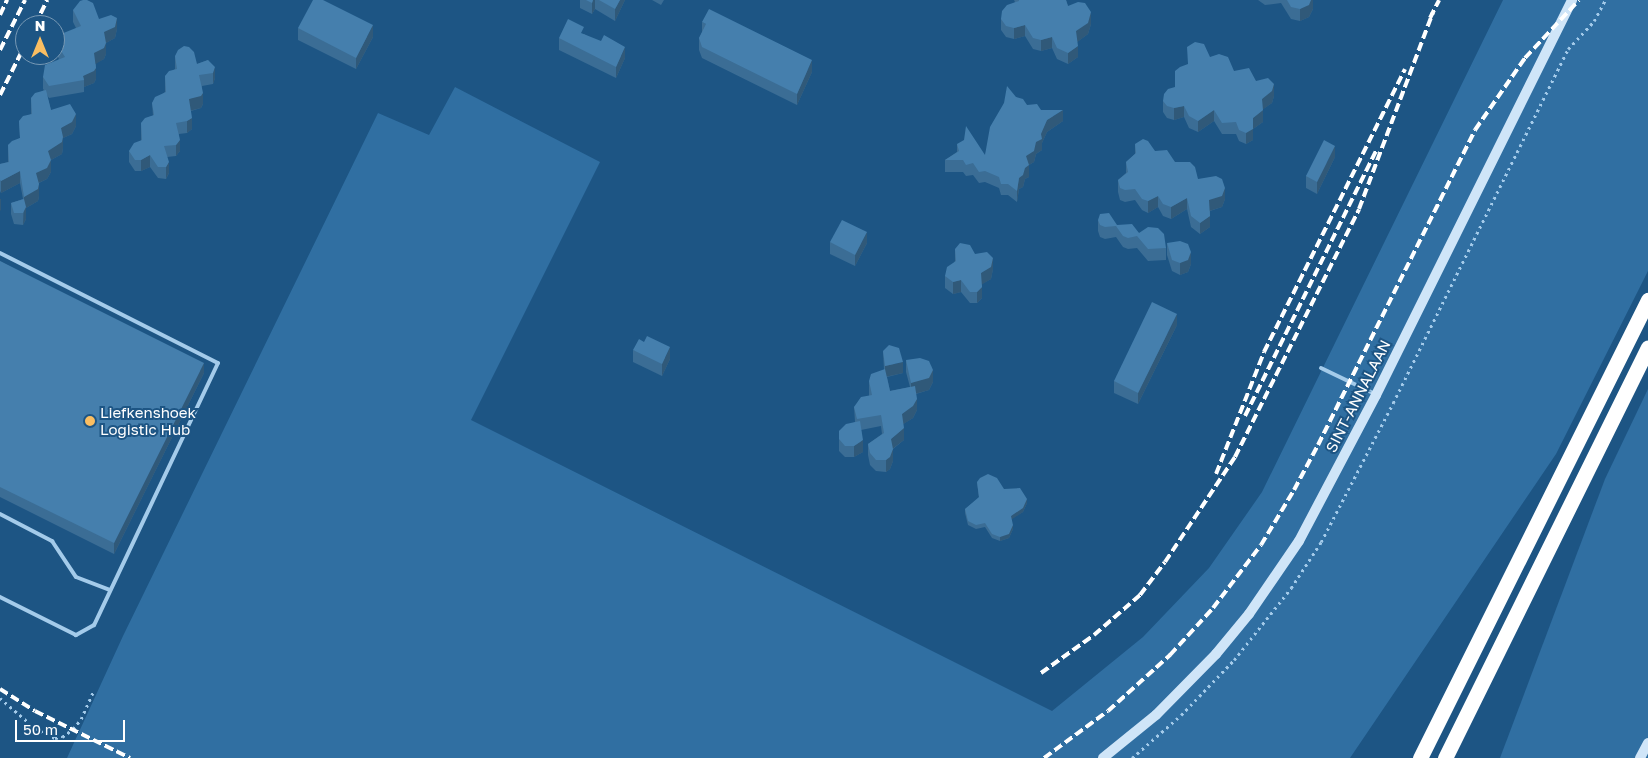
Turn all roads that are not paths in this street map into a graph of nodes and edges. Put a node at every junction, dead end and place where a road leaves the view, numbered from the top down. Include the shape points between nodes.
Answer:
1 (1572, 0) edge
2 (0, 253) edge
3 (1648, 300) edge
4 (1648, 348) edge
5 (1321, 368) dead end
6 (1376, 395) junction
7 (0, 514) edge
8 (110, 590) junction
9 (0, 597) edge
10 (1648, 743) edge
11 (1103, 758) edge
12 (1420, 758) edge
13 (1446, 758) edge
14 (1640, 758) edge

1 - 6 street, SINT-ANNALAAN
2 - 8 lane via 218,363
3 - 12 highway
4 - 13 highway
5 - 6 lane
6 - 11 street, SINT-ANNALAAN via 1299,541 1249,614 1216,654 1156,715
7 - 8 lane via 52,541 76,577
8 - 9 lane via 94,625 76,635
10 - 14 street

